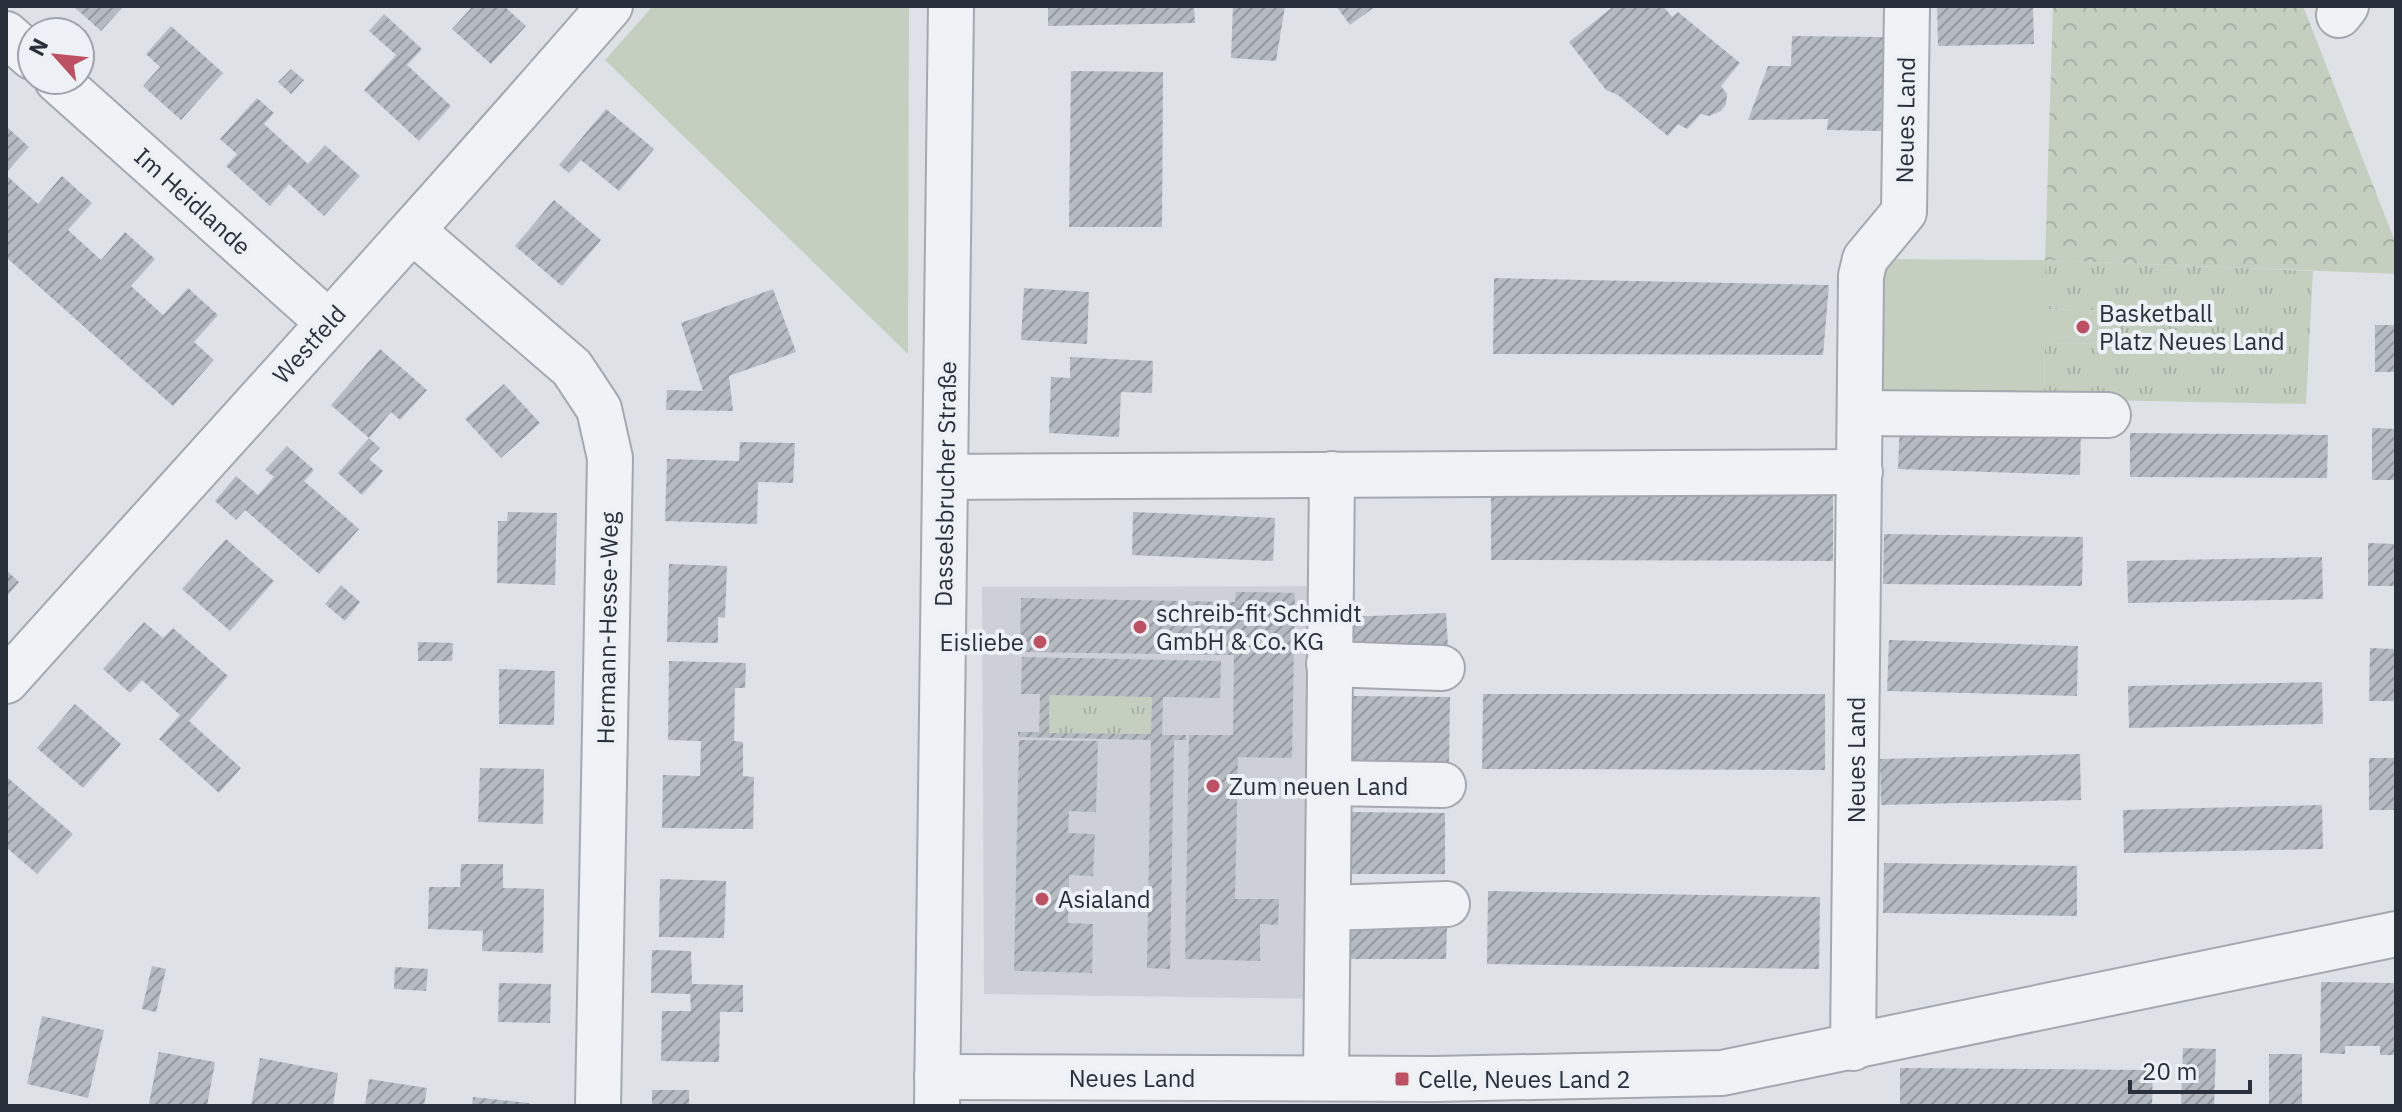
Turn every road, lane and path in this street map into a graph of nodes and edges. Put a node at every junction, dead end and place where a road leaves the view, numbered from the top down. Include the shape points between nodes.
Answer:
1 (610, 6) edge
2 (951, 6) edge
3 (1907, 6) edge
4 (75, 96) edge
5 (414, 232) junction
6 (328, 322) junction
7 (1861, 413) junction
8 (2108, 415) dead end
9 (1860, 472) junction
10 (1332, 474) junction
11 (945, 477) junction
12 (1329, 664) junction
13 (1442, 668) dead end
14 (6, 681) edge
15 (1329, 783) junction
16 (1443, 785) dead end
17 (1447, 904) dead end
18 (1328, 908) junction
19 (2396, 934) edge
20 (1853, 1048) junction
21 (1326, 1078) junction
22 (937, 1092) edge
23 (598, 1106) edge

1 - 5 street, Westfeld
2 - 11 street, Dasselsbrucher Straße
3 - 7 street, Neues Land via 1904,212 1865,259 1861,276
4 - 6 street, Im Heidlande
5 - 6 street, Westfeld
5 - 23 street, Hermann-Hesse-Weg via 572,368 599,409 610,458
6 - 14 street, Westfeld
7 - 8 street
7 - 9 street, Neues Land
9 - 10 street
9 - 20 street, Neues Land
10 - 11 street
10 - 12 street
11 - 22 street, Dasselsbrucher Straße
12 - 13 street
12 - 15 street
15 - 16 street
15 - 18 street
17 - 18 street
18 - 21 street
19 - 20 street, Neues Land
20 - 21 street, Neues Land via 1722,1073
21 - 22 street, Neues Land

